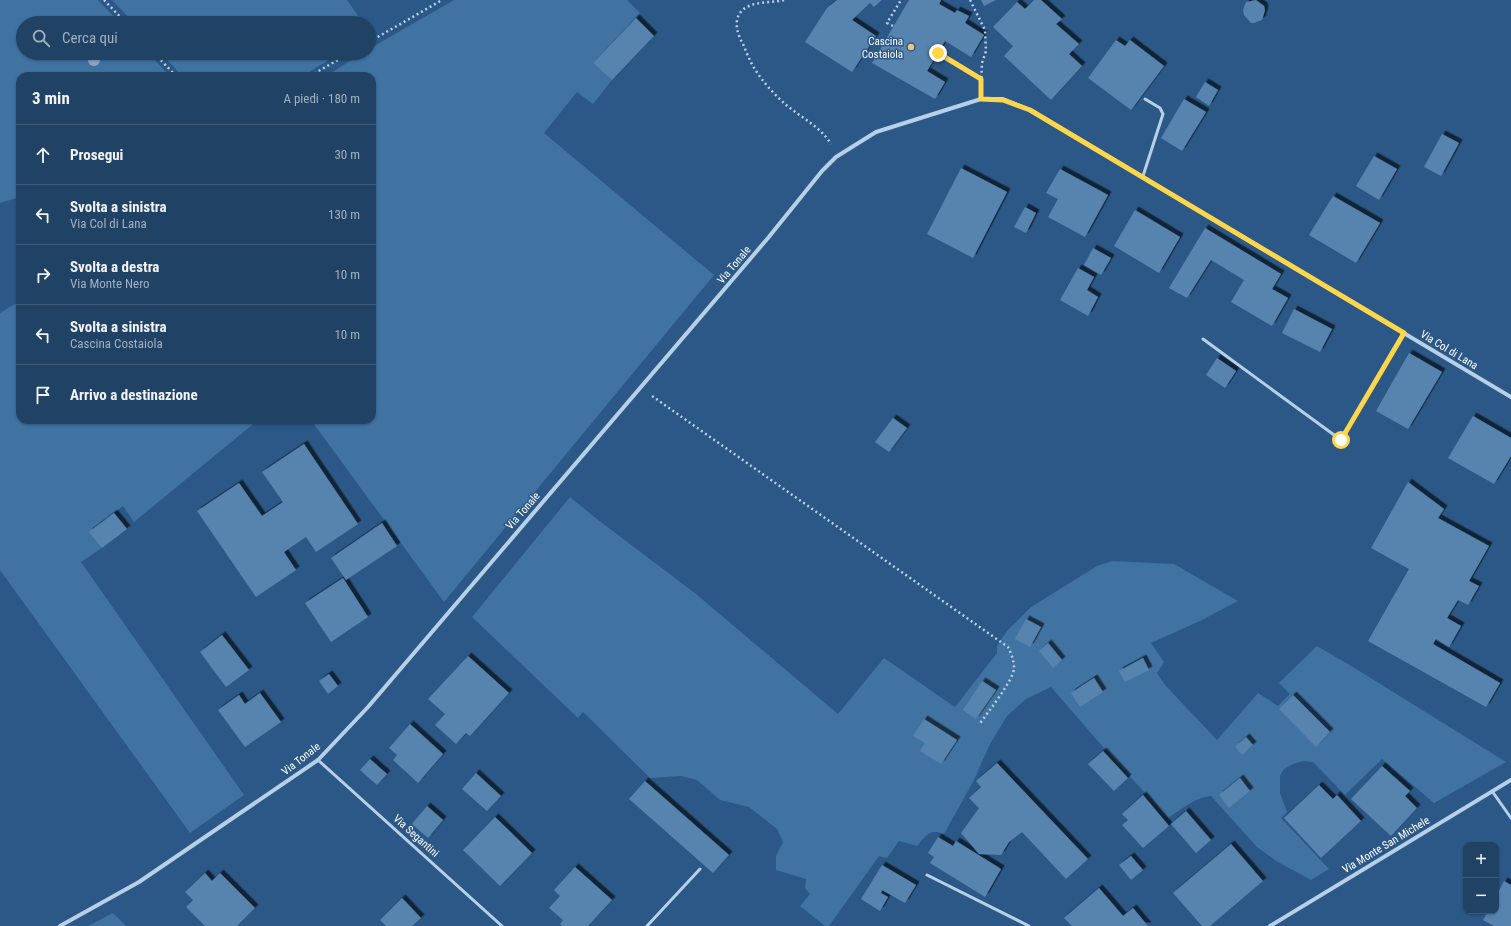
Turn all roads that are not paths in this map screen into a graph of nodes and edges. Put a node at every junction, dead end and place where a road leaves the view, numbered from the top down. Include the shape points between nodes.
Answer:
1 (981, 99) joint
2 (1145, 99) dead end
3 (1143, 176) junction
4 (1404, 333) junction
5 (1204, 339) dead end
6 (1511, 397) edge
7 (318, 760) junction
8 (1511, 780) edge
9 (1492, 791) junction
10 (1511, 818) edge
11 (700, 869) dead end
12 (928, 875) dead end
13 (60, 926) edge
14 (502, 926) edge
15 (647, 926) edge
16 (1029, 926) edge
17 (1270, 926) edge

1 - 3 street, Via Col di Lana via 1003,100 1030,110
1 - 7 street, Via Tonale via 876,132 836,157 368,706
2 - 3 lane via 1160,108 1163,114
3 - 4 street, Via Col di Lana
4 - 5 lane via 1341,440
4 - 6 street, Via Col di Lana
7 - 13 street, Via Tonale via 140,882
7 - 14 lane, Via Segantini
8 - 9 street, Via Monte San Michele
9 - 10 lane
9 - 17 street, Via Monte San Michele
11 - 15 lane
12 - 16 lane

